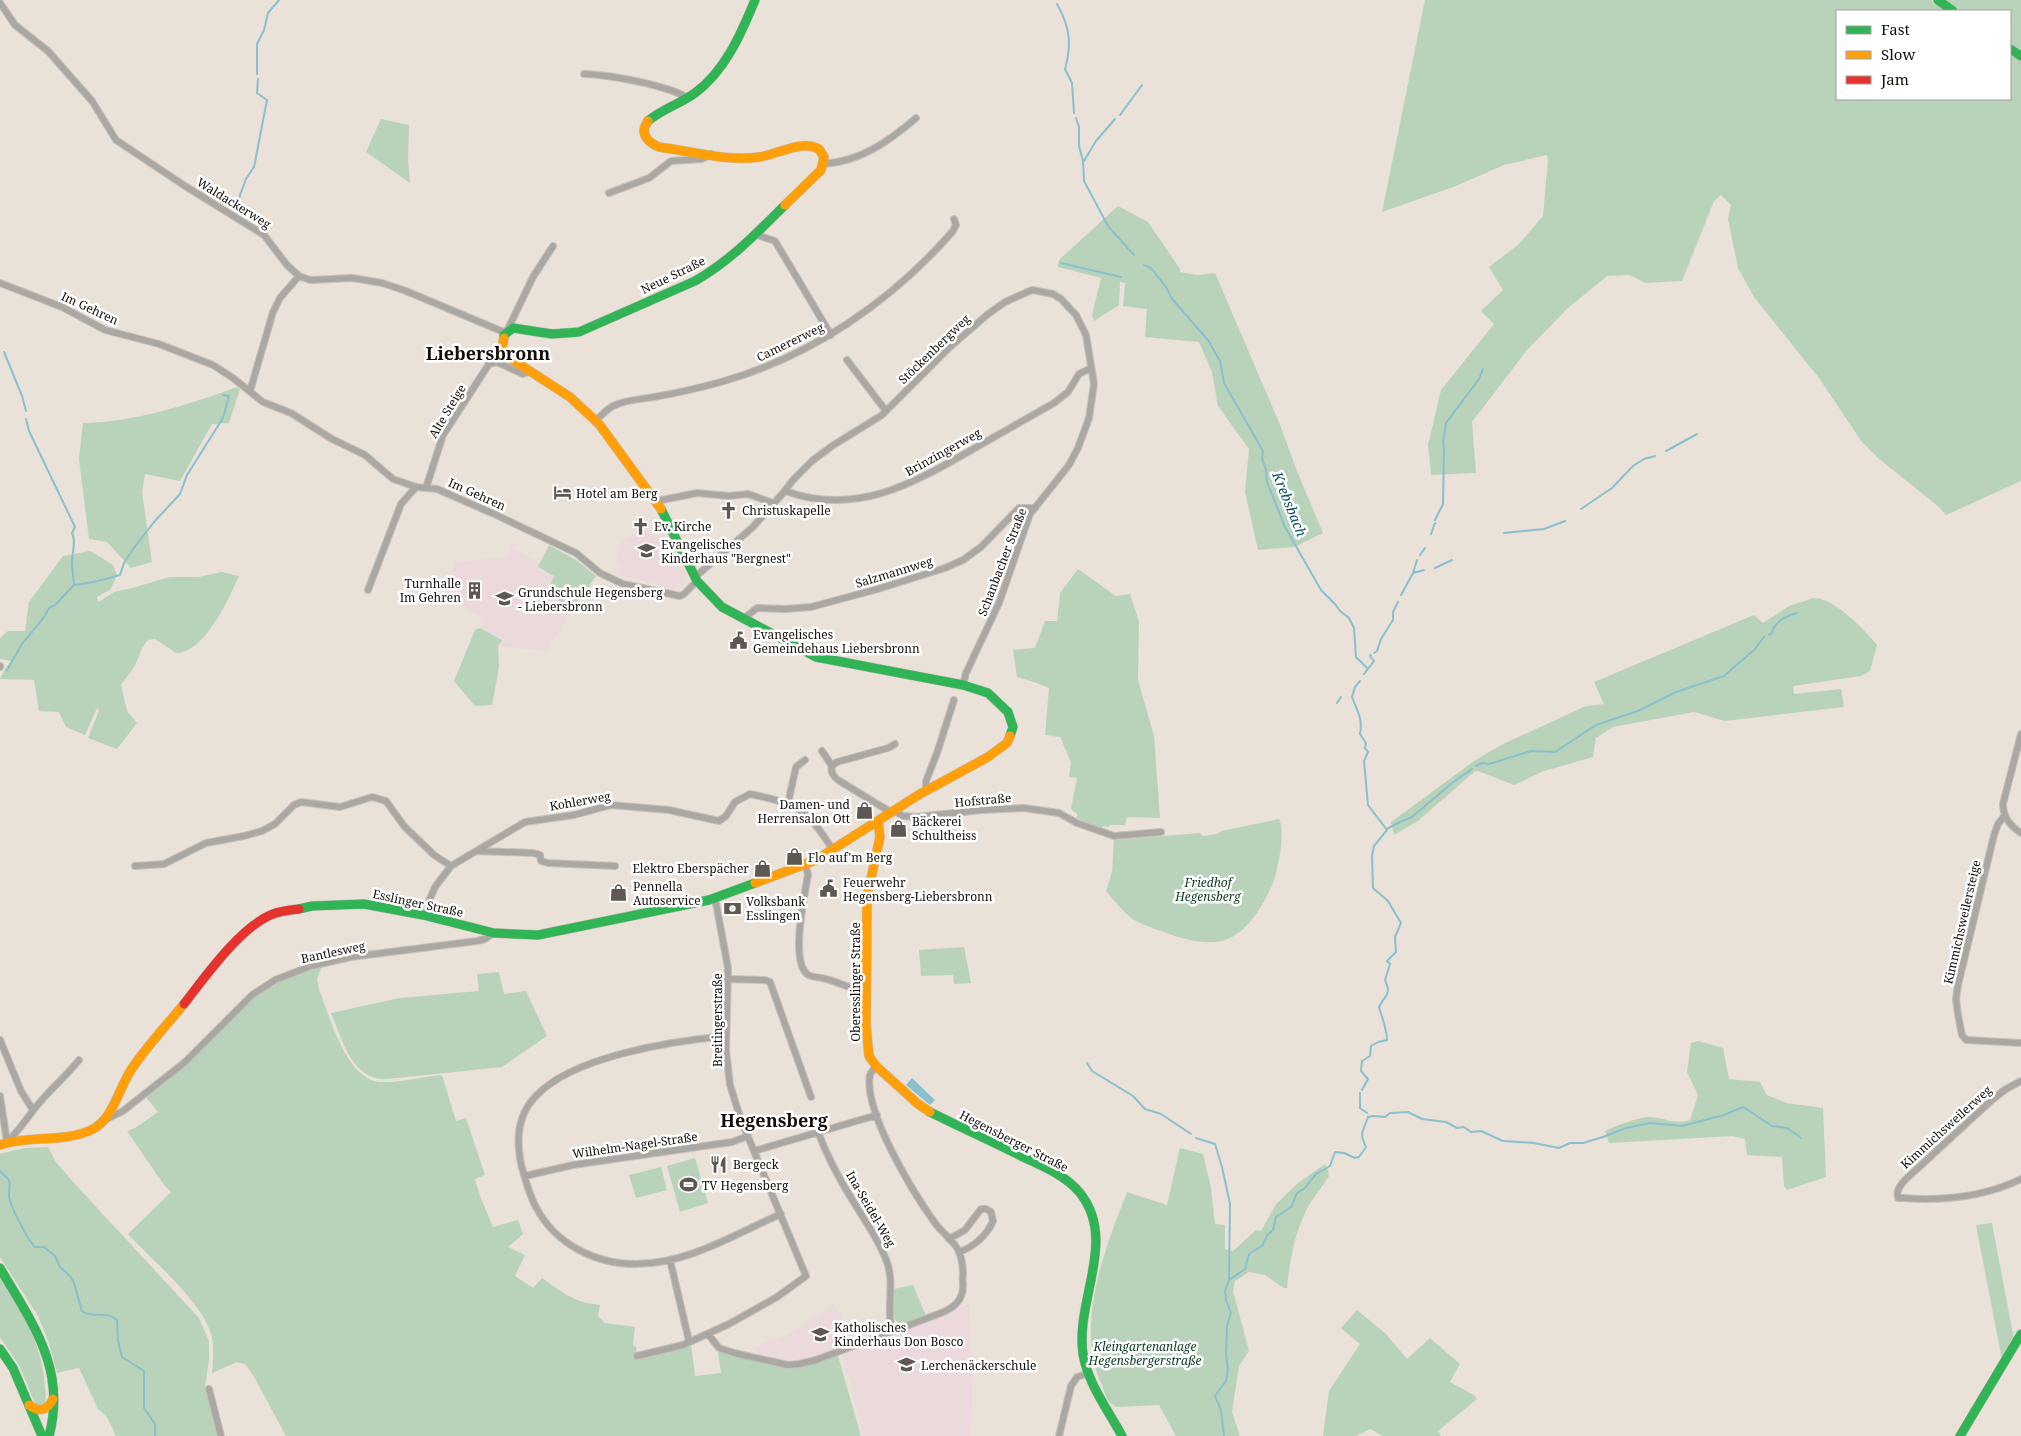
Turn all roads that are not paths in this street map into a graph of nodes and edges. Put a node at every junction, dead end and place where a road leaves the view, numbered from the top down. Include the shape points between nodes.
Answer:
1 (755, 0) edge
2 (1938, 0) edge
3 (0, 3) edge
4 (1952, 10) edge
5 (584, 74) dead end
6 (688, 98) junction
7 (916, 118) dead end
8 (711, 154) junction
9 (824, 164) junction
10 (609, 193) dead end
11 (954, 219) dead end
12 (757, 235) junction
13 (553, 246) dead end
14 (299, 276) junction
15 (0, 283) edge
16 (506, 333) junction
17 (831, 335) junction
18 (846, 360) dead end
19 (1091, 368) junction
20 (531, 371) junction
21 (250, 391) junction
22 (886, 412) junction
23 (596, 420) junction
24 (416, 487) junction
25 (426, 488) junction
26 (785, 491) junction
27 (657, 502) junction
28 (773, 503) junction
29 (1035, 508) junction
30 (696, 579) junction
31 (368, 590) dead end
32 (743, 619) junction
33 (963, 684) junction
34 (954, 700) dead end
35 (2021, 734) edge
36 (894, 744) dead end
37 (822, 751) dead end
38 (805, 760) dead end
39 (832, 766) junction
40 (926, 790) junction
41 (788, 803) junction
42 (894, 812) junction
43 (2005, 815) junction
44 (878, 822) junction
45 (1161, 832) dead end
46 (2021, 833) edge
47 (476, 850) junction
48 (833, 850) junction
49 (805, 865) junction
50 (135, 866) dead end
51 (451, 866) junction
52 (615, 866) dead end
53 (715, 898) junction
54 (423, 915) junction
55 (494, 933) junction
56 (728, 979) junction
57 (866, 993) junction
58 (726, 1036) junction
59 (0, 1040) edge
60 (2021, 1043) edge
61 (80, 1060) dead end
62 (876, 1066) junction
63 (2021, 1081) edge
64 (0, 1096) edge
65 (811, 1097) dead end
66 (33, 1110) junction
67 (877, 1115) junction
68 (107, 1119) junction
69 (818, 1132) junction
70 (748, 1136) junction
71 (4, 1144) edge
72 (754, 1151) junction
73 (525, 1176) junction
74 (2021, 1179) edge
75 (781, 1214) junction
76 (949, 1239) junction
77 (959, 1252) junction
78 (670, 1260) junction
79 (0, 1268) edge
80 (892, 1331) junction
81 (708, 1334) junction
82 (2021, 1334) edge
83 (689, 1341) junction
84 (0, 1349) edge
85 (637, 1356) dead end
86 (1089, 1373) junction
87 (209, 1389) dead end
88 (54, 1397) junction
89 (28, 1405) junction
90 (42, 1436) edge
91 (48, 1436) edge
92 (220, 1436) edge
93 (1059, 1436) edge
94 (1122, 1436) edge
95 (1960, 1436) edge

1 - 6 street via 728,56 709,80
2 - 4 street
3 - 14 street, Waldackerweg via 15,25 48,50 92,101 116,140 264,235
5 - 6 street via 620,78
6 - 8 street via 649,120 645,136 656,146
7 - 9 street via 870,151
8 - 9 street via 736,159 756,158 812,146 823,152
8 - 10 street via 702,160 671,161 649,178
9 - 12 street, Neue Straße
11 - 17 street, Camererweg via 953,231 913,273
12 - 16 street, Neue Straße via 707,274 591,328 559,334 518,328
12 - 17 street via 775,241
13 - 16 street via 533,277
14 - 16 street via 310,280 353,278 382,283
14 - 21 street via 280,298 273,312
15 - 21 street, Im Gehren via 62,307 105,330 159,344 208,363
16 - 20 street via 501,344 504,353
17 - 23 street, Camererweg via 750,373 701,387 620,403
18 - 22 street
19 - 22 street, Stöckenbergweg via 1086,335 1076,315 1056,295 1032,290 988,314 950,347
19 - 26 street, Brinzingerweg via 1079,374 1068,392 1054,403 898,489 849,500 804,497
19 - 29 street, Schanbacher Straße via 1094,393 1083,436 1066,470
20 - 23 street via 577,402
20 - 25 street, Alte Steige via 523,374 497,362 489,364 442,435
21 - 24 street, Im Gehren via 264,402 291,413 365,455 391,478
22 - 26 street, Stöckenbergweg via 817,457
23 - 27 street
24 - 25 street, Im Gehren
24 - 31 street via 402,504
25 - 30 street, Im Gehren via 455,496 525,528 576,553 600,572 629,586 680,596
26 - 28 street, Stöckenbergweg
27 - 28 street via 697,493 748,494
27 - 30 street, Esslinger Straße
28 - 30 street, Stöckenbergweg via 746,534
29 - 32 street, Salzmannweg via 1019,508 981,547 945,568 811,607 757,608
29 - 33 street, Schanbacher Straße via 1025,526 999,603
30 - 32 street, Esslinger Straße via 715,601
32 - 33 street, Esslinger Straße via 821,659
33 - 40 street, Esslinger Straße via 988,693 1006,709 1013,724 1011,735 1005,746 994,754
34 - 40 street via 926,781
35 - 43 street via 2003,800
36 - 39 street
37 - 39 street, Hofstraße
38 - 41 street via 796,767
39 - 42 street, Hofstraße via 831,772 838,780
40 - 42 street, Esslinger Straße
41 - 47 street, Kohlerweg via 750,794 734,803 723,819 712,820 669,810 611,805 574,815 525,822
41 - 48 street via 811,819
42 - 44 street, Esslinger Straße
42 - 45 street, Hofstraße via 916,817 1024,808 1056,812 1114,836
43 - 46 street via 2011,826
43 - 60 street, Kimmichsweilersteige via 1997,826 1986,866 1960,976 1956,1007 1961,1033 1966,1040
44 - 48 street, Esslinger Straße
44 - 57 street, Oberesslinger Straße via 881,833 867,892
47 - 51 street, Kohlerweg
47 - 52 street via 533,853 548,863
48 - 49 street, Esslinger Straße
49 - 53 street, Esslinger Straße
49 - 57 street via 808,874 799,939 805,972
50 - 51 street via 164,864 206,843 262,831 275,824 299,802 340,807 372,797 386,801 434,855
51 - 54 street, Kohlerweg via 435,887
53 - 55 street, Esslinger Straße via 549,933
53 - 56 street, Breitingerstraße
54 - 55 street, Esslinger Straße
54 - 68 street, Esslinger Straße via 371,904 348,904 300,908 261,920 220,958 139,1059
55 - 68 street, Bantlesweg via 477,941 351,957 311,966 275,980 252,995 184,1063 123,1111
56 - 58 street, Breitingerstraße
56 - 65 street via 770,982
57 - 62 street, Oberesslinger Straße via 868,1054
58 - 70 street, Breitingerstraße via 729,1079
58 - 73 street via 637,1050 583,1068 550,1084 530,1103 521,1119 518,1144
59 - 66 street via 21,1091
61 - 66 street
62 - 67 street, Oberesslinger Straße via 870,1078
62 - 86 street, Hegensberger Straße via 926,1110 1056,1173 1081,1196 1094,1220 1097,1245 1083,1326 1084,1354
63 - 74 street, Kimmichsweilerweg via 1997,1096 1905,1180 1898,1190 1898,1198 1950,1199
64 - 71 street
66 - 71 street via 19,1131
67 - 69 street
67 - 76 street, Oberesslinger Straße via 910,1186
68 - 71 street via 91,1130 73,1136
69 - 72 street
69 - 80 street, Ina-Seidel-Weg via 838,1176 886,1258 891,1280
70 - 72 street, Breitingerstraße
70 - 73 street, Wilhelm-Nagel-Straße via 732,1142 560,1167
72 - 75 street, Breitingerstraße
73 - 78 street via 533,1202 542,1217 559,1237 573,1247 592,1256 622,1263
75 - 78 street via 709,1248
75 - 81 street, Breitingerstraße via 806,1278 749,1314
76 - 77 street, Oberesslinger Straße
76 - 77 street via 965,1230 981,1209 991,1212 992,1223 985,1233
77 - 80 street, Oberesslinger Straße via 964,1270 962,1294 954,1306
78 - 83 street
79 - 88 street via 36,1330 49,1364
80 - 81 street via 816,1360 792,1365 721,1349
81 - 83 street
82 - 95 street
83 - 85 street
84 - 89 street via 13,1368
86 - 93 street via 1077,1377 1071,1386
86 - 94 street, Hegensberger Straße
87 - 92 street
88 - 89 street via 50,1406 43,1410
88 - 91 street
89 - 90 street

